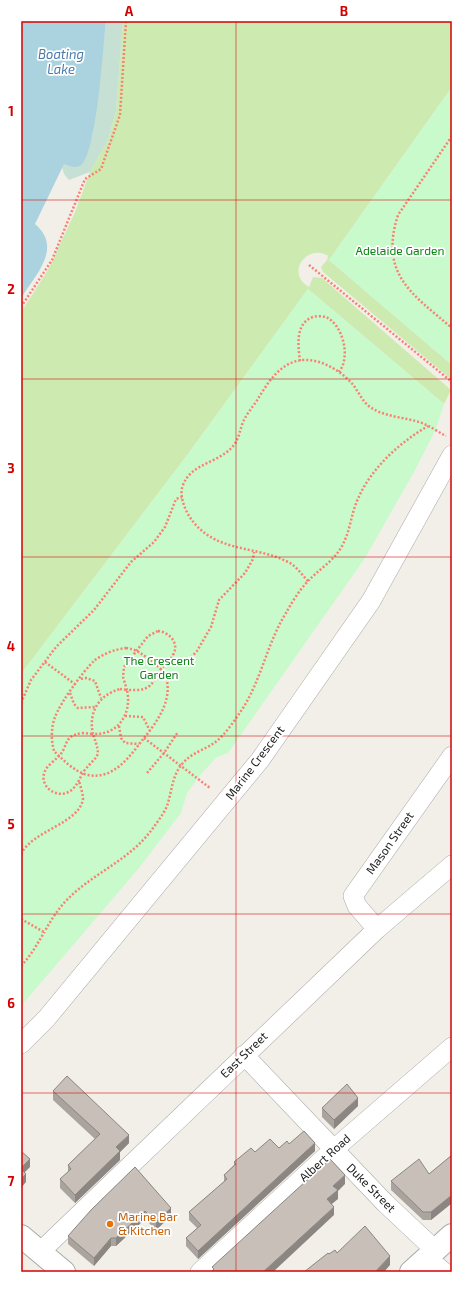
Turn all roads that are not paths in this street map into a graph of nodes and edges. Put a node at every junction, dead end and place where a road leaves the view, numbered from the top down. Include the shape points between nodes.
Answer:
1 (452, 455) edge
2 (452, 756) edge
3 (452, 865) edge
4 (376, 929) junction
5 (21, 1044) edge
6 (452, 1047) edge
7 (244, 1055) junction
8 (334, 1150) junction
9 (452, 1235) edge
10 (21, 1236) edge
11 (40, 1252) junction
12 (430, 1253) junction
13 (64, 1272) edge
14 (200, 1272) edge
15 (411, 1272) edge
16 (444, 1272) edge

1 - 5 street, Marine Crescent via 371,601 260,760 46,1019
2 - 4 street, Mason Street via 353,896 357,906
3 - 4 street, East Street
4 - 7 street, East Street
6 - 8 street, Albert Road
7 - 8 street, Duke Street
7 - 11 street, East Street
8 - 12 street, Duke Street
8 - 14 street, Albert Road
9 - 12 street
10 - 11 street
11 - 13 street
12 - 15 street
12 - 16 street, Duke Street

